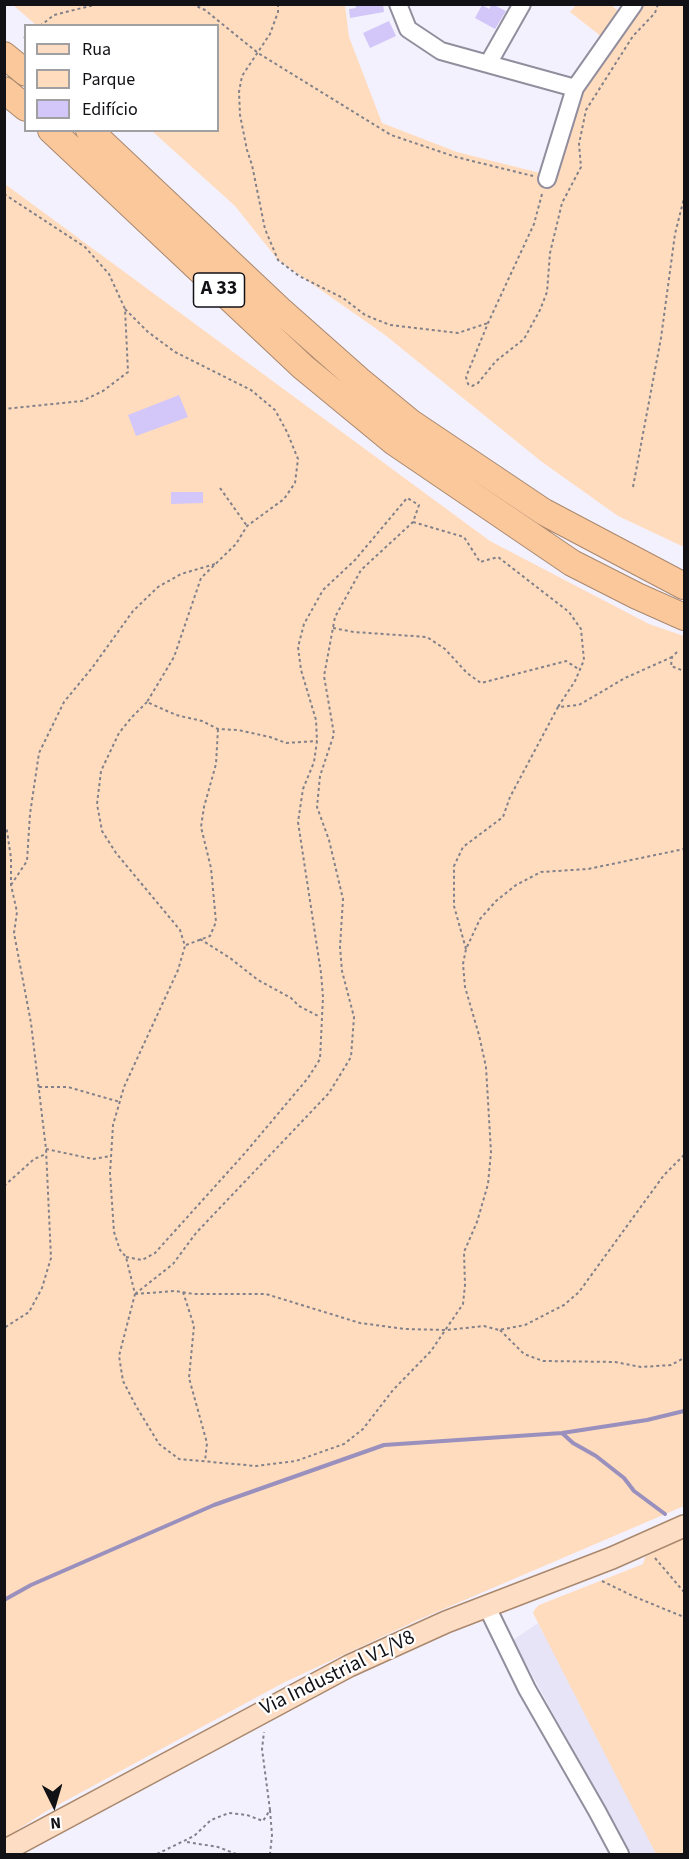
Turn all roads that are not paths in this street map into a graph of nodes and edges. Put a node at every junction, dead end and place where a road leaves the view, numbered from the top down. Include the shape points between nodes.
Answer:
1 (398, 4) edge
2 (522, 4) edge
3 (634, 4) edge
4 (4, 55) edge
5 (488, 64) junction
6 (24, 71) edge
7 (575, 88) junction
8 (4, 90) edge
9 (24, 106) edge
10 (53, 132) edge
11 (91, 132) edge
12 (547, 179) road end
13 (684, 586) edge
14 (684, 617) edge
15 (684, 1526) edge
16 (486, 1605) junction
17 (4, 1851) edge
18 (620, 1854) edge

1 - 5 street via 408,29 433,46
2 - 5 street
3 - 7 street
4 - 6 highway
5 - 7 street
7 - 12 street
8 - 9 highway
10 - 14 highway, A 33 via 303,367 394,442 572,563
11 - 13 highway, A 33 via 280,310 410,422 544,512
15 - 16 main road, Via Industrial V1/V8
16 - 17 main road, Via Industrial V1/V8 via 319,1681
16 - 18 street via 527,1689

